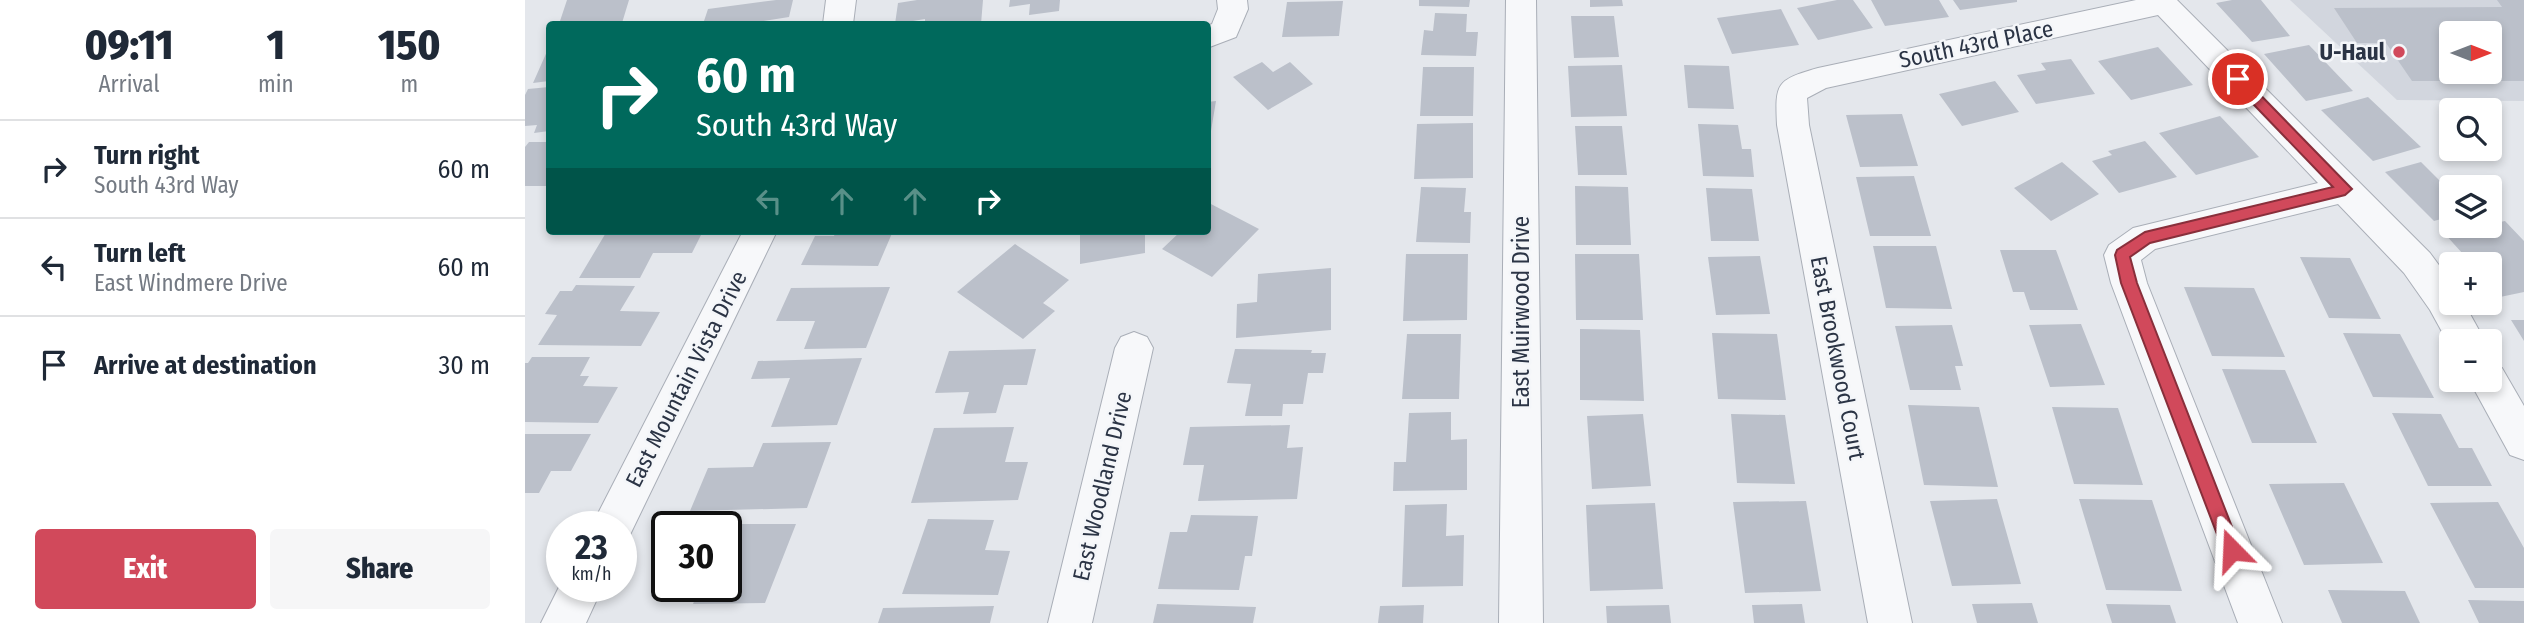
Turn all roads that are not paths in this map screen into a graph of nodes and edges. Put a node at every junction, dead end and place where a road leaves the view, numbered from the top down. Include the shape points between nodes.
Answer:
1 (841, 0) edge
2 (1232, 0) edge
3 (1521, 0) edge
4 (2162, 2) edge
5 (838, 21) edge
6 (1216, 34) edge
7 (1791, 92) joint
8 (2345, 189) junction
9 (758, 235) edge
10 (2459, 329) edge
11 (1134, 348) dead end
12 (2495, 392) edge
13 (2524, 442) edge
14 (620, 511) edge
15 (574, 602) edge
16 (563, 623) edge
17 (1070, 623) edge
18 (1521, 623) edge
19 (1890, 623) edge
20 (2260, 623) edge

1 - 5 street
2 - 6 street via 1233,9
3 - 18 street, East Muirwood Drive
4 - 7 street, South 43rd Place via 1818,79
4 - 8 street
7 - 19 street, East Brookwood Court via 1795,138
8 - 10 street via 2417,263
8 - 20 street via 2145,238 2122,255
9 - 14 street, East Mountain Vista Drive
11 - 17 street, East Woodland Drive
12 - 13 street
15 - 16 street

